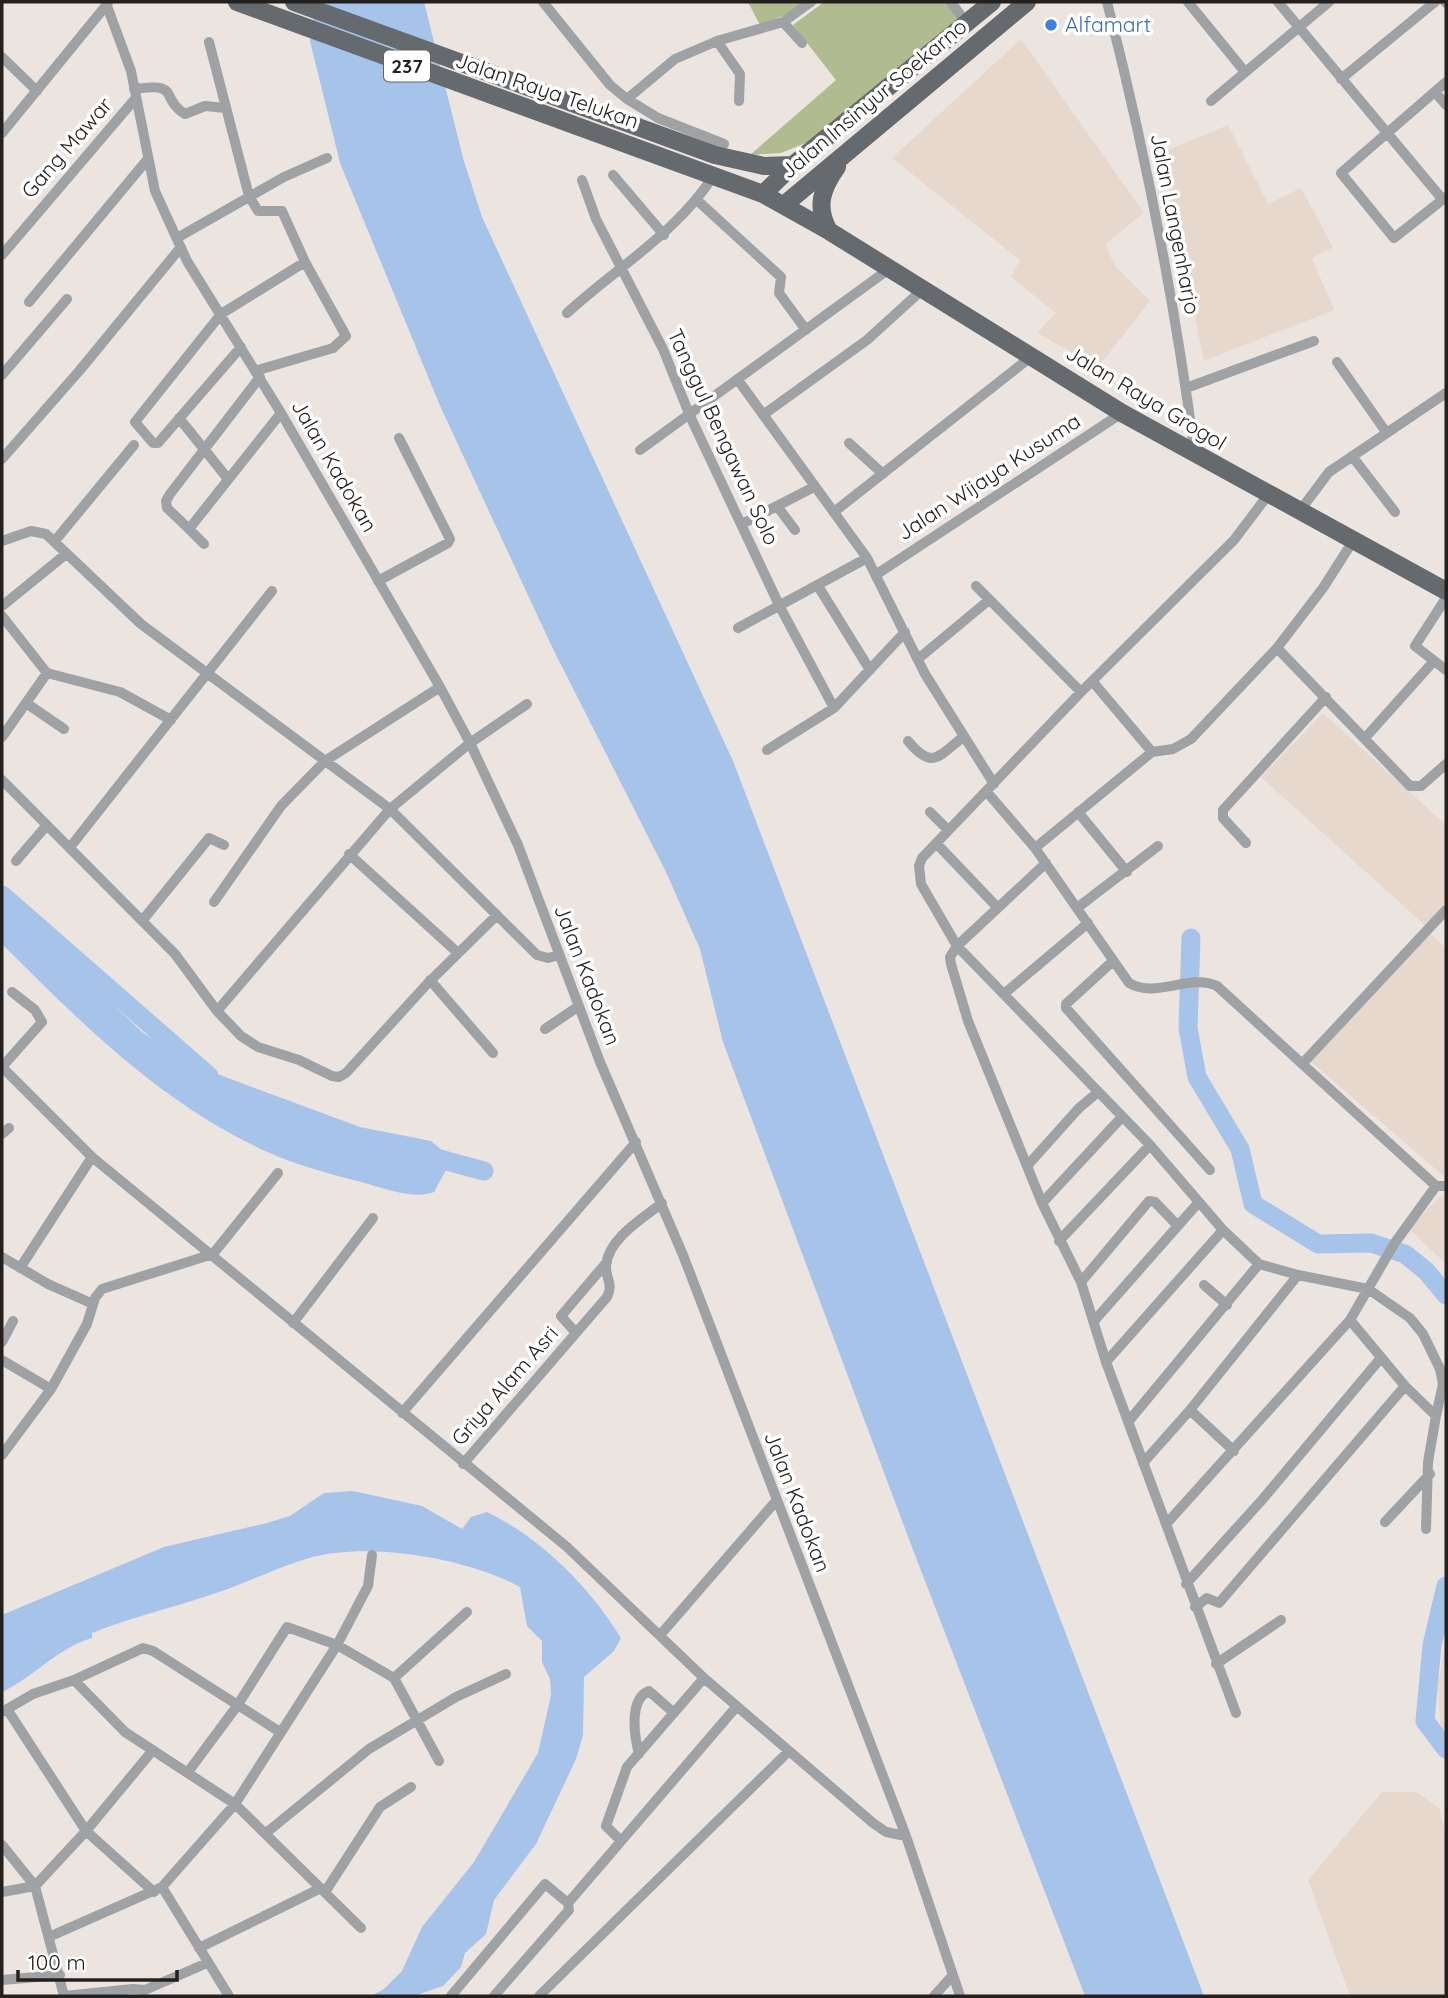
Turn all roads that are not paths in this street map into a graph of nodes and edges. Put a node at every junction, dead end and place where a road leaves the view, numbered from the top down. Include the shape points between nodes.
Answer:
1 (237, 2) edge
2 (294, 2) edge
3 (543, 2) edge
4 (811, 2) edge
5 (951, 2) edge
6 (992, 2) edge
7 (1027, 2) edge
8 (1107, 2) edge
9 (1188, 2) edge
10 (1278, 2) edge
11 (1329, 2) edge
12 (1434, 2) edge
13 (108, 4) edge
14 (783, 22) junction
15 (966, 25) junction
16 (1299, 28) junction
17 (991, 32) junction
18 (717, 41) junction
19 (209, 42) dead end
20 (803, 43) dead end
21 (970, 49) junction
22 (2, 57) edge
23 (1245, 72) junction
24 (1341, 79) junction
25 (1446, 82) edge
26 (37, 91) junction
27 (1435, 92) junction
28 (134, 94) junction
29 (627, 99) junction
30 (739, 101) dead end
31 (1211, 101) dead end
32 (1446, 105) edge
33 (225, 108) junction
34 (1387, 132) junction
35 (2, 133) edge
36 (723, 144) dead end
37 (848, 153) junction
38 (327, 158) dead end
39 (147, 160) junction
40 (793, 165) junction
41 (613, 175) dead end
42 (713, 175) junction
43 (582, 180) dead end
44 (763, 194) junction
45 (249, 196) junction
46 (1445, 199) edge
47 (698, 201) junction
48 (784, 205) junction
49 (829, 231) junction
50 (664, 235) junction
51 (179, 242) junction
52 (2, 255) edge
53 (305, 262) junction
54 (621, 268) junction
55 (889, 269) junction
56 (922, 290) junction
57 (67, 299) dead end
58 (29, 302) dead end
59 (567, 313) dead end
60 (221, 314) junction
61 (806, 330) junction
62 (1314, 341) dead end
63 (241, 347) junction
64 (1032, 356) junction
65 (1337, 362) dead end
66 (258, 374) junction
67 (2, 375) edge
68 (738, 380) junction
69 (1186, 388) junction
70 (1446, 393) edge
71 (281, 412) junction
72 (1122, 413) junction
73 (763, 415) junction
74 (690, 416) junction
75 (179, 418) junction
76 (1387, 432) junction
77 (399, 438) dead end
78 (849, 443) dead end
79 (134, 445) dead end
80 (204, 450) junction
81 (640, 450) dead end
82 (1195, 455) junction
83 (1352, 456) junction
84 (2, 459) edge
85 (883, 474) junction
86 (228, 479) junction
87 (814, 487) junction
88 (1268, 495) junction
89 (778, 506) junction
90 (834, 512) junction
91 (1299, 512) junction
92 (1395, 512) dead end
93 (742, 524) junction
94 (189, 529) junction
95 (795, 530) dead end
96 (2, 541) edge
97 (1353, 541) junction
98 (54, 542) junction
99 (204, 544) dead end
100 (66, 554) junction
101 (867, 558) junction
102 (877, 574) junction
103 (378, 581) junction
104 (818, 586) junction
105 (976, 586) dead end
106 (1445, 590) edge
107 (272, 591) dead end
108 (989, 600) junction
109 (2, 606) edge
110 (780, 607) junction
111 (2, 616) edge
112 (738, 628) dead end
113 (905, 632) junction
114 (1277, 648) junction
115 (918, 659) junction
116 (1433, 662) junction
117 (870, 670) junction
118 (1446, 670) edge
119 (208, 672) junction
120 (47, 673) junction
121 (1093, 682) junction
122 (440, 687) junction
123 (1081, 692) junction
124 (1326, 697) junction
125 (26, 703) junction
126 (527, 704) dead end
127 (834, 708) junction
128 (171, 720) junction
129 (64, 729) dead end
130 (2, 737) edge
131 (963, 737) junction
132 (1365, 738) junction
133 (908, 741) dead end
134 (470, 743) junction
135 (767, 750) dead end
136 (1156, 752) junction
137 (325, 761) junction
138 (1446, 764) edge
139 (2, 780) edge
140 (990, 788) junction
141 (390, 809) junction
142 (930, 812) dead end
143 (1078, 813) junction
144 (47, 825) junction
145 (948, 830) junction
146 (1246, 843) dead end
147 (936, 844) junction
148 (224, 845) dead end
149 (71, 846) junction
150 (1158, 846) dead end
151 (1035, 848) junction
152 (349, 855) junction
153 (16, 861) dead end
154 (1046, 863) junction
155 (1127, 872) junction
156 (214, 902) dead end
157 (998, 908) junction
158 (1077, 908) junction
159 (1446, 910) edge
160 (497, 915) junction
161 (142, 921) junction
162 (1088, 923) junction
163 (957, 946) junction
164 (458, 953) junction
165 (559, 955) junction
166 (1112, 962) junction
167 (430, 981) junction
168 (12, 992) dead end
169 (1005, 993) junction
170 (579, 1006) junction
171 (217, 1011) junction
172 (545, 1028) dead end
173 (493, 1053) dead end
174 (1303, 1063) junction
175 (2, 1067) edge
176 (1097, 1093) junction
177 (1121, 1118) junction
178 (636, 1142) junction
179 (1150, 1145) junction
180 (92, 1157) junction
181 (1027, 1166) junction
182 (1210, 1170) dead end
183 (278, 1173) dead end
184 (1441, 1186) edge
185 (662, 1203) junction
186 (1042, 1203) junction
187 (1198, 1203) junction
188 (373, 1218) dead end
189 (1176, 1224) junction
190 (1223, 1230) junction
191 (1059, 1241) junction
192 (213, 1254) junction
193 (2, 1257) edge
194 (607, 1262) junction
195 (1259, 1264) junction
196 (20, 1268) junction
197 (1298, 1275) junction
198 (1081, 1282) junction
199 (1204, 1285) dead end
200 (1368, 1289) junction
201 (93, 1304) junction
202 (1227, 1305) junction
203 (1095, 1320) junction
204 (1350, 1320) junction
205 (13, 1321) dead end
206 (293, 1323) junction
207 (576, 1333) junction
208 (2, 1342) edge
209 (1380, 1359) junction
210 (2, 1360) edge
211 (1106, 1362) junction
212 (1405, 1386) junction
213 (51, 1389) junction
214 (1190, 1410) junction
215 (402, 1413) junction
216 (1436, 1416) junction
217 (1128, 1422) junction
218 (1234, 1451) junction
219 (2, 1455) edge
220 (1143, 1463) junction
221 (463, 1464) junction
222 (1430, 1474) junction
223 (776, 1501) junction
224 (1385, 1522) dead end
225 (1167, 1523) junction
226 (1426, 1529) dead end
227 (372, 1555) dead end
228 (1186, 1584) junction
229 (1195, 1607) junction
230 (467, 1612) dead end
231 (1281, 1620) dead end
232 (662, 1634) junction
233 (337, 1645) junction
234 (1216, 1664) junction
235 (506, 1674) dead end
236 (394, 1678) junction
237 (704, 1678) junction
238 (74, 1680) junction
239 (237, 1706) junction
240 (737, 1706) junction
241 (4, 1710) edge
242 (674, 1713) junction
243 (1236, 1713) dead end
244 (416, 1720) junction
245 (281, 1732) junction
246 (153, 1750) junction
247 (789, 1751) junction
248 (639, 1754) junction
249 (439, 1761) dead end
250 (188, 1772) junction
251 (411, 1787) dead end
252 (235, 1804) junction
253 (86, 1831) junction
254 (267, 1833) junction
255 (906, 1836) junction
256 (621, 1841) junction
257 (2, 1845) edge
258 (35, 1886) junction
259 (158, 1890) junction
260 (323, 1890) junction
261 (2, 1892) edge
262 (568, 1903) junction
263 (360, 1928) dead end
264 (51, 1936) junction
265 (198, 1948) junction
266 (207, 1963) junction
267 (60, 1975) junction
268 (952, 1976) junction
269 (2, 1980) edge
270 (64, 1996) edge
271 (229, 1996) edge
272 (451, 1996) edge
273 (494, 1996) edge
274 (539, 1996) edge
275 (934, 1996) edge
276 (960, 1996) edge

1 - 42 main road, Jalan Raya Telukan / 237
2 - 40 main road, Jalan Raya Telukan / 237 via 715,155 764,166
3 - 29 street via 610,85
4 - 14 street
5 - 15 street
6 - 15 main road, Jalan Insinyur Soekarno
7 - 17 main road, Jalan Insinyur Soekarno
8 - 69 street, Jalan Langenharjo via 1129,88
9 - 23 street
10 - 16 street
11 - 16 street
12 - 24 street
13 - 26 street
13 - 28 street, Jalan Kadokan
14 - 18 street
14 - 20 street
15 - 17 main road
15 - 21 main road
15 - 40 main road, Jalan Insinyur Soekarno
16 - 23 street
16 - 24 street
17 - 21 main road, Jalan Insinyur Soekarno
18 - 29 street via 674,59
18 - 30 street via 740,74
19 - 33 street
21 - 37 main road, Jalan Insinyur Soekarno
22 - 26 street
23 - 31 street
24 - 34 street
25 - 27 street
26 - 35 street
27 - 32 street
27 - 34 street
28 - 33 street via 156,86 164,89 185,114 205,106
28 - 39 street, Jalan Kadokan
28 - 52 street, Gang Mawar
29 - 36 street via 658,118
33 - 45 street
34 - 46 street
34 - 46 street via 1341,173 1394,238
37 - 48 main road, Jalan Insinyur Soekarno
37 - 49 main road via 820,203
38 - 45 street
39 - 51 street, Jalan Kadokan via 160,206
39 - 58 street
40 - 44 main road, Jalan Insinyur Soekarno
41 - 50 street
42 - 44 main road, Jalan Raya Telukan / 237
42 - 47 street
43 - 54 street, Tanggul Bengawan Solo
44 - 48 main road, Jalan Raya Telukan
45 - 51 street
45 - 53 street via 258,211 282,211
47 - 50 street
47 - 61 street via 780,277 779,293
48 - 49 main road, Jalan Raya Grogol
49 - 55 main road, Jalan Raya Grogol
50 - 54 street
51 - 60 street, Jalan Kadokan
51 - 84 street via 80,370
53 - 60 street
53 - 66 street via 346,336 334,348
54 - 59 street
54 - 74 street, Tanggul Bengawan Solo via 663,349
55 - 56 main road, Jalan Raya Grogol
55 - 61 street
56 - 64 main road, Jalan Raya Grogol
56 - 73 street via 867,340
57 - 67 street
60 - 63 street, Jalan Kadokan
60 - 75 street via 135,422 155,444
61 - 68 street
62 - 69 street
63 - 66 street, Jalan Kadokan
63 - 75 street
64 - 72 main road, Jalan Raya Grogol
64 - 85 street
65 - 76 street
66 - 71 street, Jalan Kadokan
66 - 80 street
68 - 73 street
68 - 74 street
69 - 82 street, Jalan Langenharjo
70 - 76 street
71 - 86 street
71 - 103 street, Jalan Kadokan
72 - 82 main road, Jalan Raya Grogol
72 - 102 street, Jalan Wijaya Kusuma
73 - 87 street
74 - 81 street
74 - 93 street, Tanggul Bengawan Solo
75 - 80 street
76 - 83 street
77 - 103 street via 450,539
78 - 85 street
79 - 98 street
80 - 86 street
80 - 94 street via 166,501 167,508
82 - 88 main road, Jalan Raya Grogol
83 - 91 street via 1329,472
83 - 92 street
85 - 90 street
86 - 94 street
87 - 89 street
87 - 90 street
88 - 91 main road, Jalan Raya Grogol
88 - 121 street via 1234,540
89 - 93 street
89 - 95 street
90 - 101 street
91 - 97 main road, Jalan Raya Grogol
93 - 110 street, Tanggul Bengawan Solo
94 - 99 street
96 - 98 street via 39,531
97 - 106 main road, Jalan Raya Grogol
97 - 114 street
98 - 100 street
100 - 109 street
100 - 119 street via 141,624
101 - 102 street
101 - 104 street
102 - 113 street
103 - 122 street, Jalan Kadokan
104 - 110 street
104 - 117 street
105 - 108 street
106 - 116 street via 1415,646
107 - 119 street
108 - 115 street
108 - 123 street
110 - 112 street
110 - 127 street, Tanggul Bengawan Solo
111 - 120 street
113 - 115 street
113 - 117 street
114 - 124 street
114 - 136 street via 1191,739 1180,747
115 - 131 street
116 - 118 street
116 - 132 street
117 - 127 street
119 - 128 street
119 - 137 street
120 - 125 street
120 - 128 street via 120,692
121 - 123 street
121 - 136 street
122 - 134 street, Jalan Kadokan
122 - 137 street
123 - 140 street
124 - 132 street
124 - 146 street via 1223,810 1223,818
125 - 129 street
125 - 130 street
126 - 134 street
127 - 135 street
128 - 149 street
131 - 133 street via 929,760
131 - 140 street
132 - 138 street via 1410,786 1421,786
134 - 141 street
134 - 165 street, Jalan Kadokan via 518,845
136 - 143 street
137 - 141 street
137 - 156 street via 281,806
139 - 144 street
140 - 145 street
140 - 151 street
141 - 152 street
141 - 160 street
142 - 145 street
143 - 151 street
143 - 155 street
144 - 149 street
144 - 153 street
145 - 147 street
147 - 157 street
147 - 163 street via 922,858 921,884
148 - 161 street via 214,838 204,843
149 - 161 street
150 - 155 street
151 - 154 street
152 - 164 street
152 - 171 street
154 - 157 street
154 - 158 street
155 - 158 street
157 - 163 street
158 - 162 street
159 - 174 street
160 - 164 street
160 - 165 street via 537,955
161 - 171 street via 175,954
162 - 166 street
162 - 169 street
163 - 169 street
163 - 181 street via 950,957 968,1021
164 - 167 street
165 - 170 street, Jalan Kadokan
166 - 174 street via 1129,983 1149,989 1204,983 1217,986
166 - 182 street via 1066,1008
167 - 171 street via 339,1077 258,1047
167 - 173 street
168 - 175 street via 35,1010 42,1022
169 - 176 street
170 - 172 street
170 - 178 street, Jalan Kadokan
174 - 184 street
175 - 180 street
176 - 177 street
176 - 181 street
177 - 179 street
177 - 186 street
178 - 185 street, Jalan Kadokan
178 - 215 street
179 - 187 street
179 - 191 street
180 - 192 street
180 - 196 street
181 - 186 street
183 - 192 street
184 - 200 street via 1394,1244
185 - 194 street, Griya Alam Asri via 615,1245
185 - 223 street, Jalan Kadokan
186 - 191 street
187 - 189 street
187 - 190 street
188 - 206 street
189 - 198 street via 1149,1201
189 - 203 street
190 - 195 street
190 - 211 street
191 - 198 street
192 - 201 street via 102,1289
192 - 206 street
193 - 196 street
194 - 207 street, Griya Alam Asri via 610,1291
194 - 207 street, Griya Alam Asri via 561,1316
195 - 197 street
195 - 202 street
196 - 201 street
197 - 200 street
197 - 214 street
198 - 203 street
199 - 202 street
200 - 204 street
200 - 216 street via 1410,1318 1423,1334 1443,1384
201 - 213 street
202 - 217 street
203 - 211 street
204 - 209 street
204 - 218 street
205 - 208 street
206 - 215 street
207 - 221 street, Griya Alam Asri
209 - 212 street
209 - 228 street
210 - 213 street
211 - 217 street
212 - 216 street
212 - 229 street via 1219,1603 1207,1598
213 - 219 street
214 - 218 street
214 - 220 street
215 - 221 street
216 - 222 street
217 - 220 street
218 - 225 street
220 - 225 street
221 - 232 street via 567,1547
222 - 224 street
222 - 226 street
223 - 232 street
223 - 255 street, Jalan Kadokan
225 - 228 street
227 - 233 street via 368,1586
228 - 229 street
229 - 234 street
230 - 236 street
231 - 234 street
232 - 237 street
233 - 236 street
233 - 239 street via 287,1627
233 - 245 street
234 - 243 street
235 - 244 street
236 - 244 street
237 - 240 street
237 - 242 street
238 - 239 street via 143,1648
238 - 241 street
238 - 246 street via 114,1722
239 - 245 street
239 - 250 street
240 - 247 street
240 - 256 street
241 - 253 street
242 - 248 street
242 - 248 street via 649,1691 638,1698
244 - 249 street
244 - 254 street via 369,1749
245 - 252 street
246 - 250 street
246 - 253 street
247 - 255 street via 873,1823 886,1832
247 - 274 street
248 - 256 street via 623,1775 606,1823
250 - 252 street
251 - 260 street via 380,1807
252 - 254 street
252 - 259 street
253 - 258 street
253 - 259 street
254 - 260 street
255 - 268 street, Jalan Kadokan
256 - 262 street
257 - 258 street
258 - 261 street
258 - 264 street
259 - 264 street
259 - 265 street
260 - 263 street
260 - 265 street
262 - 272 street via 545,1884
262 - 273 street via 569,1910
264 - 267 street
265 - 266 street
266 - 270 street via 145,1990
266 - 271 street
267 - 269 street
267 - 270 street
268 - 275 street
268 - 276 street, Jalan Kadokan

